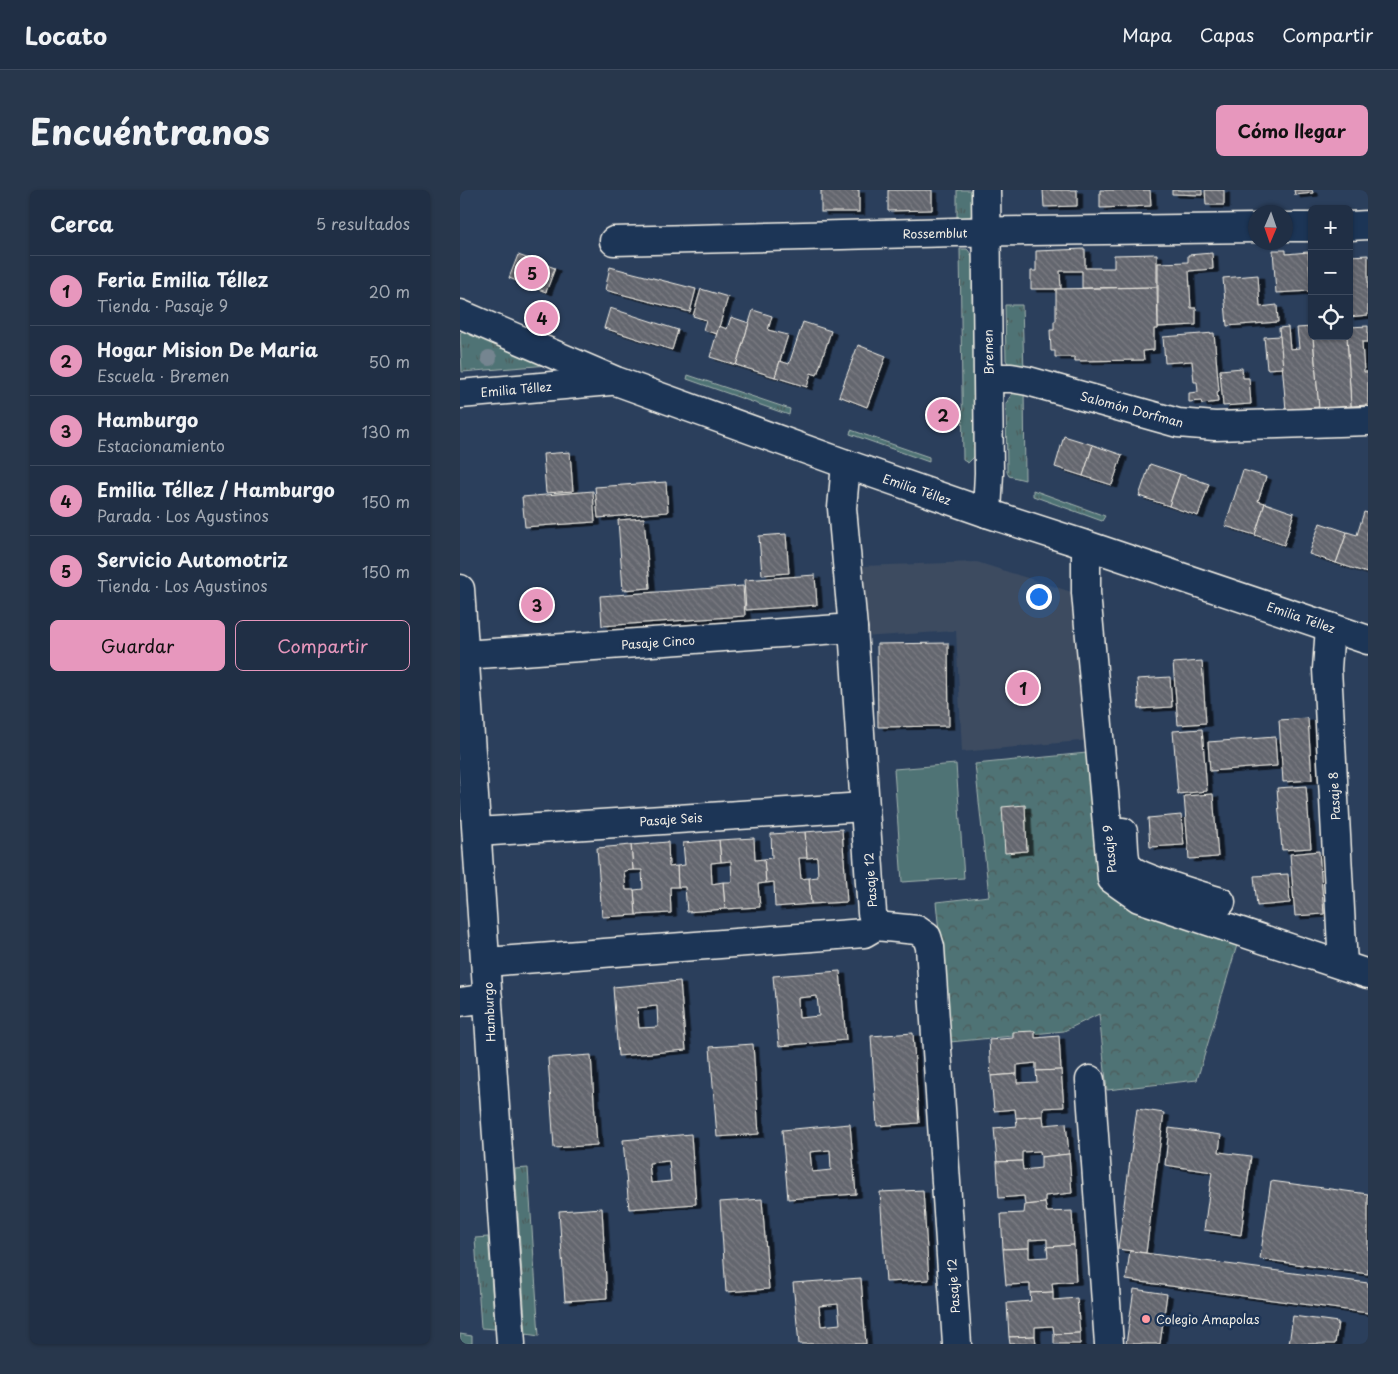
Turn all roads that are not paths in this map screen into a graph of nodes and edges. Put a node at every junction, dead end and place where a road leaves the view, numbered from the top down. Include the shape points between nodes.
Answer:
1 (986, 190) edge
2 (1353, 226) edge
3 (1368, 226) edge
4 (1293, 227) edge
5 (1308, 227) edge
6 (1248, 228) edge
7 (986, 232) junction
8 (614, 241) dead end
9 (460, 314) edge
10 (989, 378) junction
11 (616, 381) junction
12 (460, 394) edge
13 (1368, 421) edge
14 (846, 464) junction
15 (987, 513) junction
16 (1096, 548) junction
17 (460, 589) edge
18 (461, 616) edge
19 (1330, 627) junction
20 (852, 628) junction
21 (1368, 640) edge
22 (464, 655) junction
23 (467, 795) edge
24 (864, 807) junction
25 (477, 832) junction
26 (1221, 902) dead end
27 (876, 926) junction
28 (486, 962) junction
29 (1356, 970) edge
30 (488, 998) junction
31 (460, 1002) edge
32 (1090, 1080) dead end
33 (512, 1344) edge
34 (956, 1344) edge
35 (1108, 1344) edge

1 - 7 street, Bremen
2 - 3 street
4 - 5 street
6 - 7 street, Rossemblut
7 - 8 street, Rossemblut
7 - 10 street, Bremen
9 - 11 street
10 - 13 street, Salomón Dorfman via 1028,380 1178,423 1215,426
10 - 15 street, Bremen
11 - 12 street, Emilia Téllez
11 - 14 street, Emilia Téllez
14 - 15 street, Emilia Téllez
14 - 20 street, Pasaje 12 via 842,508
15 - 16 street, Emilia Téllez
16 - 19 street, Emilia Téllez
16 - 26 street via 1128,867 1142,876
16 - 29 street, Pasaje 9 via 1086,593 1112,880 1139,898
17 - 18 street, Hamburgo
18 - 22 street, Hamburgo
19 - 21 street, Emilia Téllez
19 - 29 street, Pasaje 8 via 1327,669
20 - 22 street, Pasaje Cinco
20 - 24 street, Pasaje 12
22 - 23 street, Hamburgo
23 - 25 street, Hamburgo
24 - 25 street, Pasaje Seis
24 - 27 street, Pasaje 12 via 872,913
25 - 28 street, Hamburgo
27 - 28 street via 864,933
27 - 34 street, Pasaje 12 via 917,930 927,936 930,946
28 - 30 street, Hamburgo
30 - 31 street
30 - 33 street, Hamburgo
32 - 35 street

